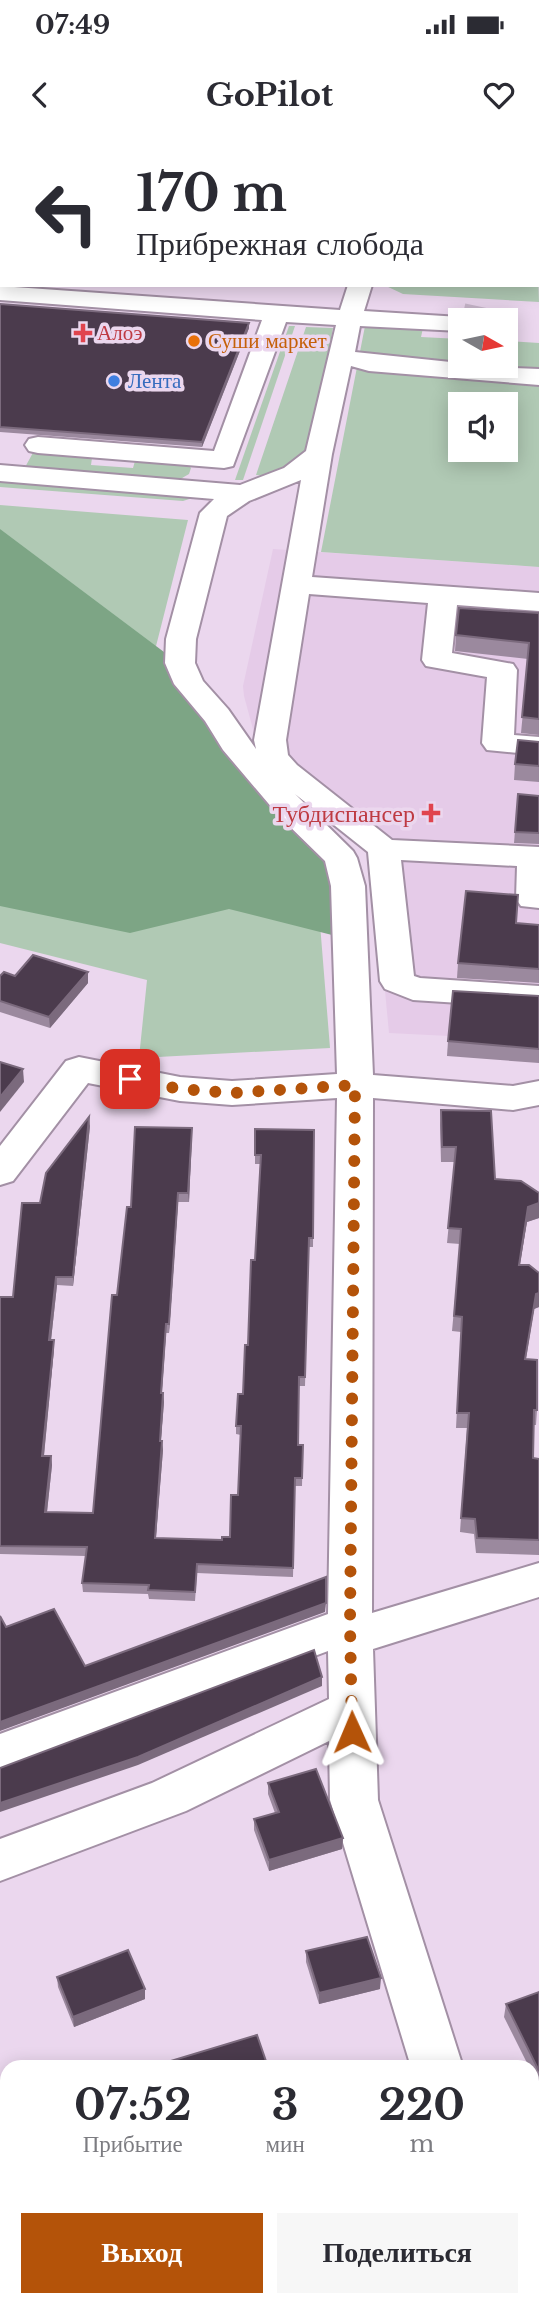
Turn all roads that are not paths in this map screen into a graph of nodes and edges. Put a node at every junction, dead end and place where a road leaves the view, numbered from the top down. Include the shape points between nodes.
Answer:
1 (0, 293) edge
2 (376, 298) edge
3 (448, 312) edge
4 (276, 314) junction
5 (350, 317) junction
6 (341, 356) junction
7 (539, 377) edge
8 (38, 445) dead end
9 (319, 454) junction
10 (0, 473) edge
11 (240, 493) junction
12 (0, 498) edge
13 (214, 513) junction
14 (298, 586) junction
15 (443, 595) junction
16 (539, 601) edge
17 (539, 746) edge
18 (384, 849) junction
19 (536, 857) edge
20 (533, 899) dead end
21 (539, 997) edge
22 (355, 1085) junction
23 (539, 1093) edge
24 (0, 1172) edge
25 (539, 1580) edge
26 (350, 1631) junction
27 (352, 1709) junction
28 (0, 1754) edge
29 (0, 1860) edge
30 (435, 2060) edge

1 - 4 street
2 - 3 street
2 - 5 street
2 - 5 street
4 - 5 street
4 - 8 street via 224,460
5 - 6 street
6 - 7 street via 369,363
6 - 9 street
9 - 11 street via 307,468 288,478
9 - 14 street
10 - 11 street
11 - 13 street
12 - 13 street
13 - 22 street via 181,639 180,663 189,684 234,743 290,809 341,858 348,886
14 - 15 street
14 - 18 street via 270,740 273,756 286,772
15 - 16 street
15 - 17 street via 437,660 502,670 499,743
18 - 19 street
18 - 21 street via 397,981 413,989
19 - 20 street
22 - 23 street via 513,1098
22 - 24 street via 232,1093 180,1089 79,1069
22 - 26 street
25 - 26 street
26 - 27 street
26 - 28 street
27 - 29 street via 169,1797
27 - 30 street via 354,1800

